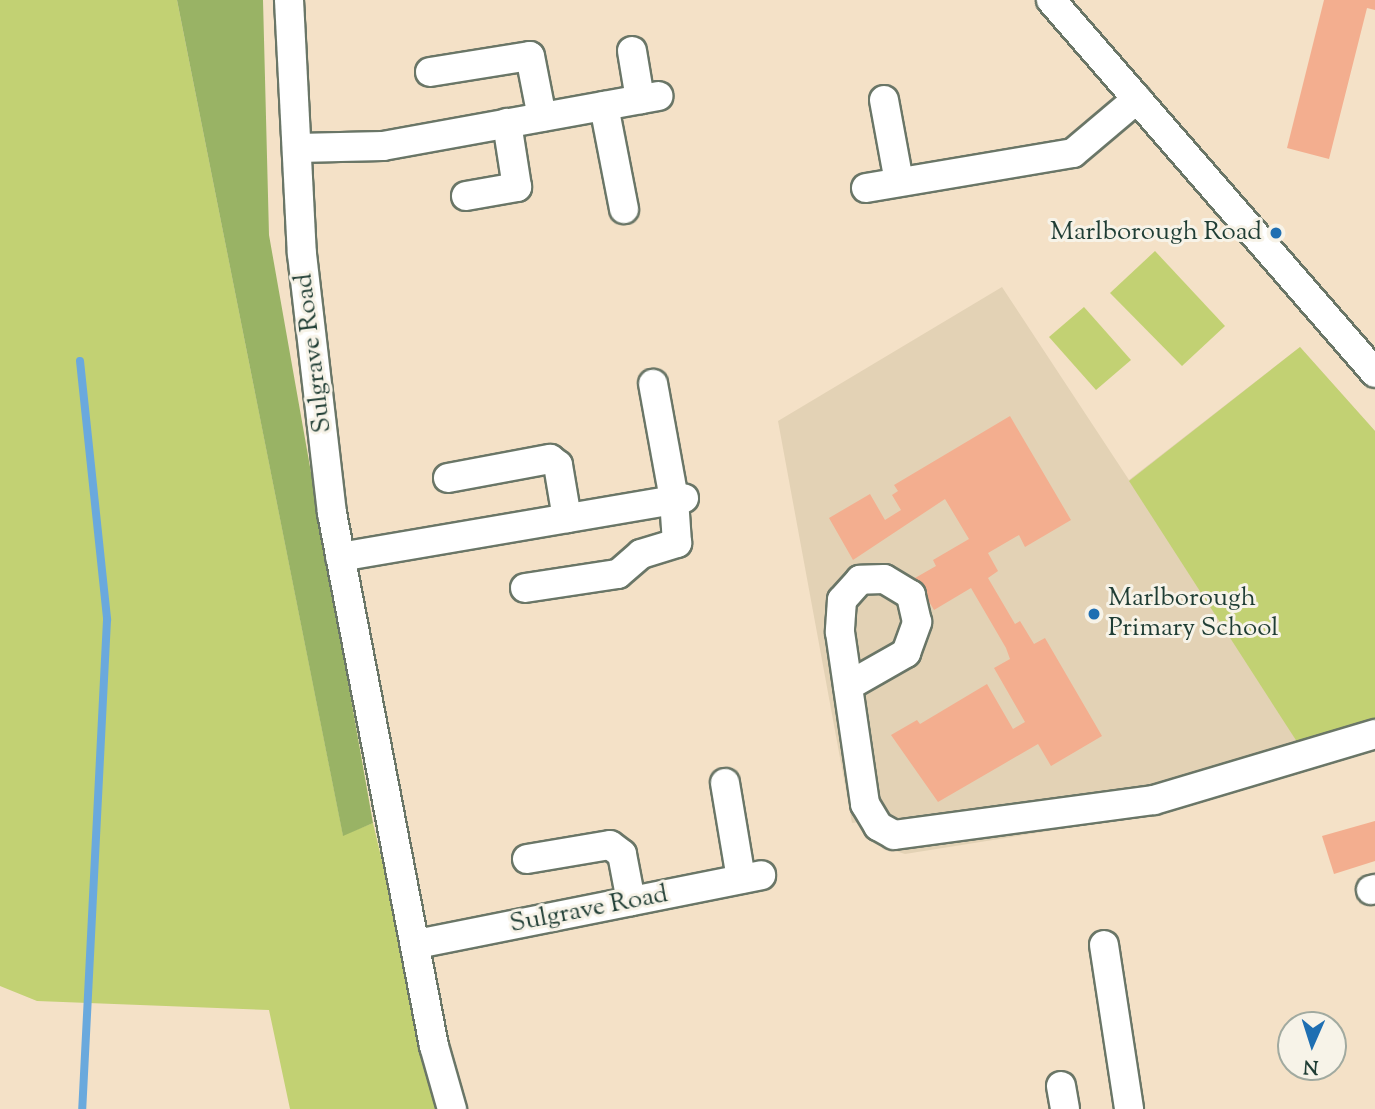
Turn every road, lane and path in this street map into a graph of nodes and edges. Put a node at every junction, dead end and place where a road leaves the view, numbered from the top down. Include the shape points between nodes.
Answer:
1 (289, 0) edge
2 (1051, 0) edge
3 (632, 51) dead end
4 (430, 72) dead end
5 (1137, 99) junction
6 (884, 100) dead end
7 (604, 106) junction
8 (541, 117) junction
9 (507, 123) junction
10 (298, 148) junction
11 (899, 182) junction
12 (866, 188) dead end
13 (466, 196) dead end
14 (624, 209) dead end
15 (1375, 373) edge
16 (653, 384) dead end
17 (448, 478) dead end
18 (679, 499) junction
19 (567, 518) junction
20 (340, 557) junction
21 (525, 588) dead end
22 (848, 686) dead end
23 (1375, 734) edge
24 (725, 783) dead end
25 (527, 859) dead end
26 (631, 901) junction
27 (417, 944) junction
28 (1104, 945) dead end
29 (452, 1109) edge
30 (1129, 1109) edge

1 - 10 street, Sulgrave Road
2 - 5 street
3 - 7 street via 649,97
4 - 8 street via 530,56
5 - 11 street via 1073,153
5 - 15 street
6 - 11 street
7 - 8 street
7 - 14 street
8 - 9 street
9 - 10 street via 383,146
9 - 13 street via 517,187
10 - 20 street, Sulgrave Road via 302,254
11 - 12 street
16 - 18 street
17 - 19 street via 550,459 558,465
18 - 19 street
18 - 21 street via 678,536 672,548 641,554 618,575
19 - 20 street
20 - 27 street, Sulgrave Road
22 - 23 street via 865,804 878,826 894,835 1154,800
24 - 26 street, Sulgrave Road via 751,877
25 - 26 street via 610,845 622,854
26 - 27 street, Sulgrave Road
27 - 29 street, Sulgrave Road via 434,1046
28 - 30 street

